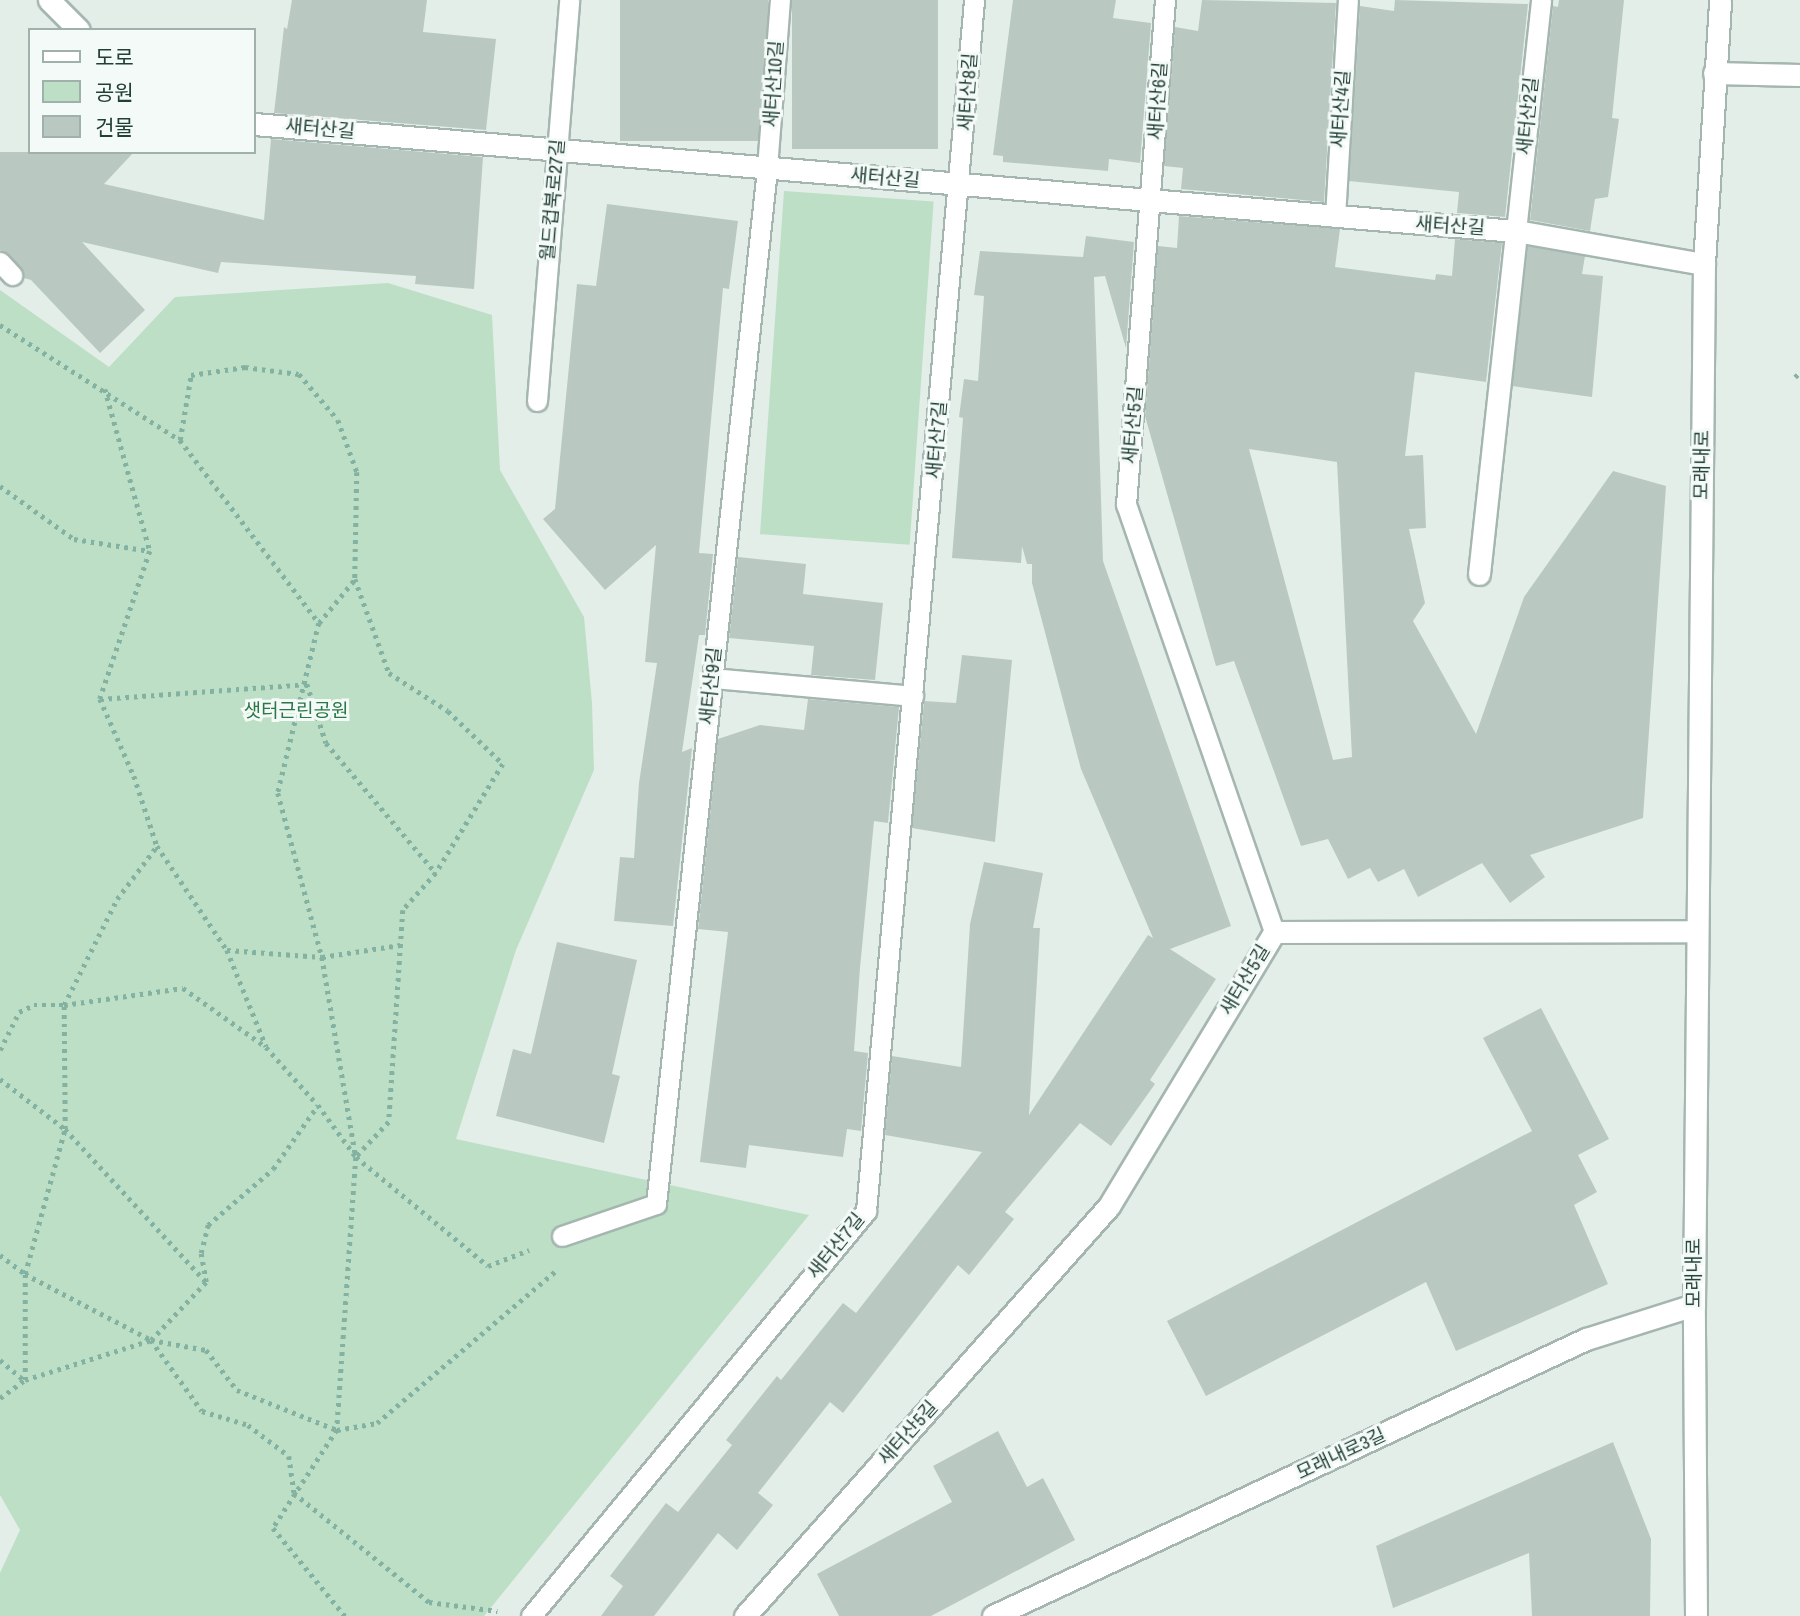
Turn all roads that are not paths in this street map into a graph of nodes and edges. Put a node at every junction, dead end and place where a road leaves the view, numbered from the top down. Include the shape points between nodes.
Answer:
1 (49, 0) edge
2 (569, 0) edge
3 (780, 0) edge
4 (974, 0) edge
5 (1166, 0) edge
6 (1348, 0) edge
7 (1541, 0) edge
8 (1720, 0) edge
9 (77, 28) edge
10 (1714, 73) junction
11 (1800, 75) edge
12 (256, 124) edge
13 (557, 150) junction
14 (767, 168) junction
15 (961, 185) junction
16 (1151, 201) junction
17 (1335, 217) junction
18 (1516, 231) junction
19 (1704, 264) junction
20 (537, 401) dead end
21 (1479, 574) dead end
22 (712, 678) junction
23 (914, 696) junction
24 (1697, 930) junction
25 (1274, 932) junction
26 (562, 1236) road end
27 (1694, 1305) junction
28 (532, 1616) edge
29 (745, 1616) edge
30 (993, 1616) edge
31 (1696, 1616) edge

1 - 9 street
2 - 13 lane, 월드컵북로27길
3 - 14 lane, 새터산10길
4 - 15 lane, 새터산8길
5 - 16 lane, 새터산6길
6 - 17 lane, 새터산4길
7 - 18 lane, 새터산2길
8 - 10 street, 모래내로
10 - 11 street
10 - 19 street, 모래내로
12 - 13 street, 새터산길
13 - 14 street, 새터산길
13 - 20 lane, 월드컵북로27길
14 - 15 street, 새터산길
14 - 22 lane, 새터산9길
15 - 16 street, 새터산길
15 - 23 lane, 새터산7길
16 - 17 street, 새터산길
16 - 25 lane, 새터산5길 via 1126,504
17 - 18 street, 새터산길
18 - 19 street, 새터산길
18 - 21 street
19 - 24 street, 모래내로
22 - 23 lane
22 - 26 lane, 새터산9길 via 656,1204
23 - 28 lane, 새터산7길 via 866,1210
24 - 25 street
24 - 27 street, 모래내로
25 - 29 street, 새터산5길 via 1109,1206
27 - 30 street, 모래내로3길 via 1586,1339
27 - 31 street, 모래내로

